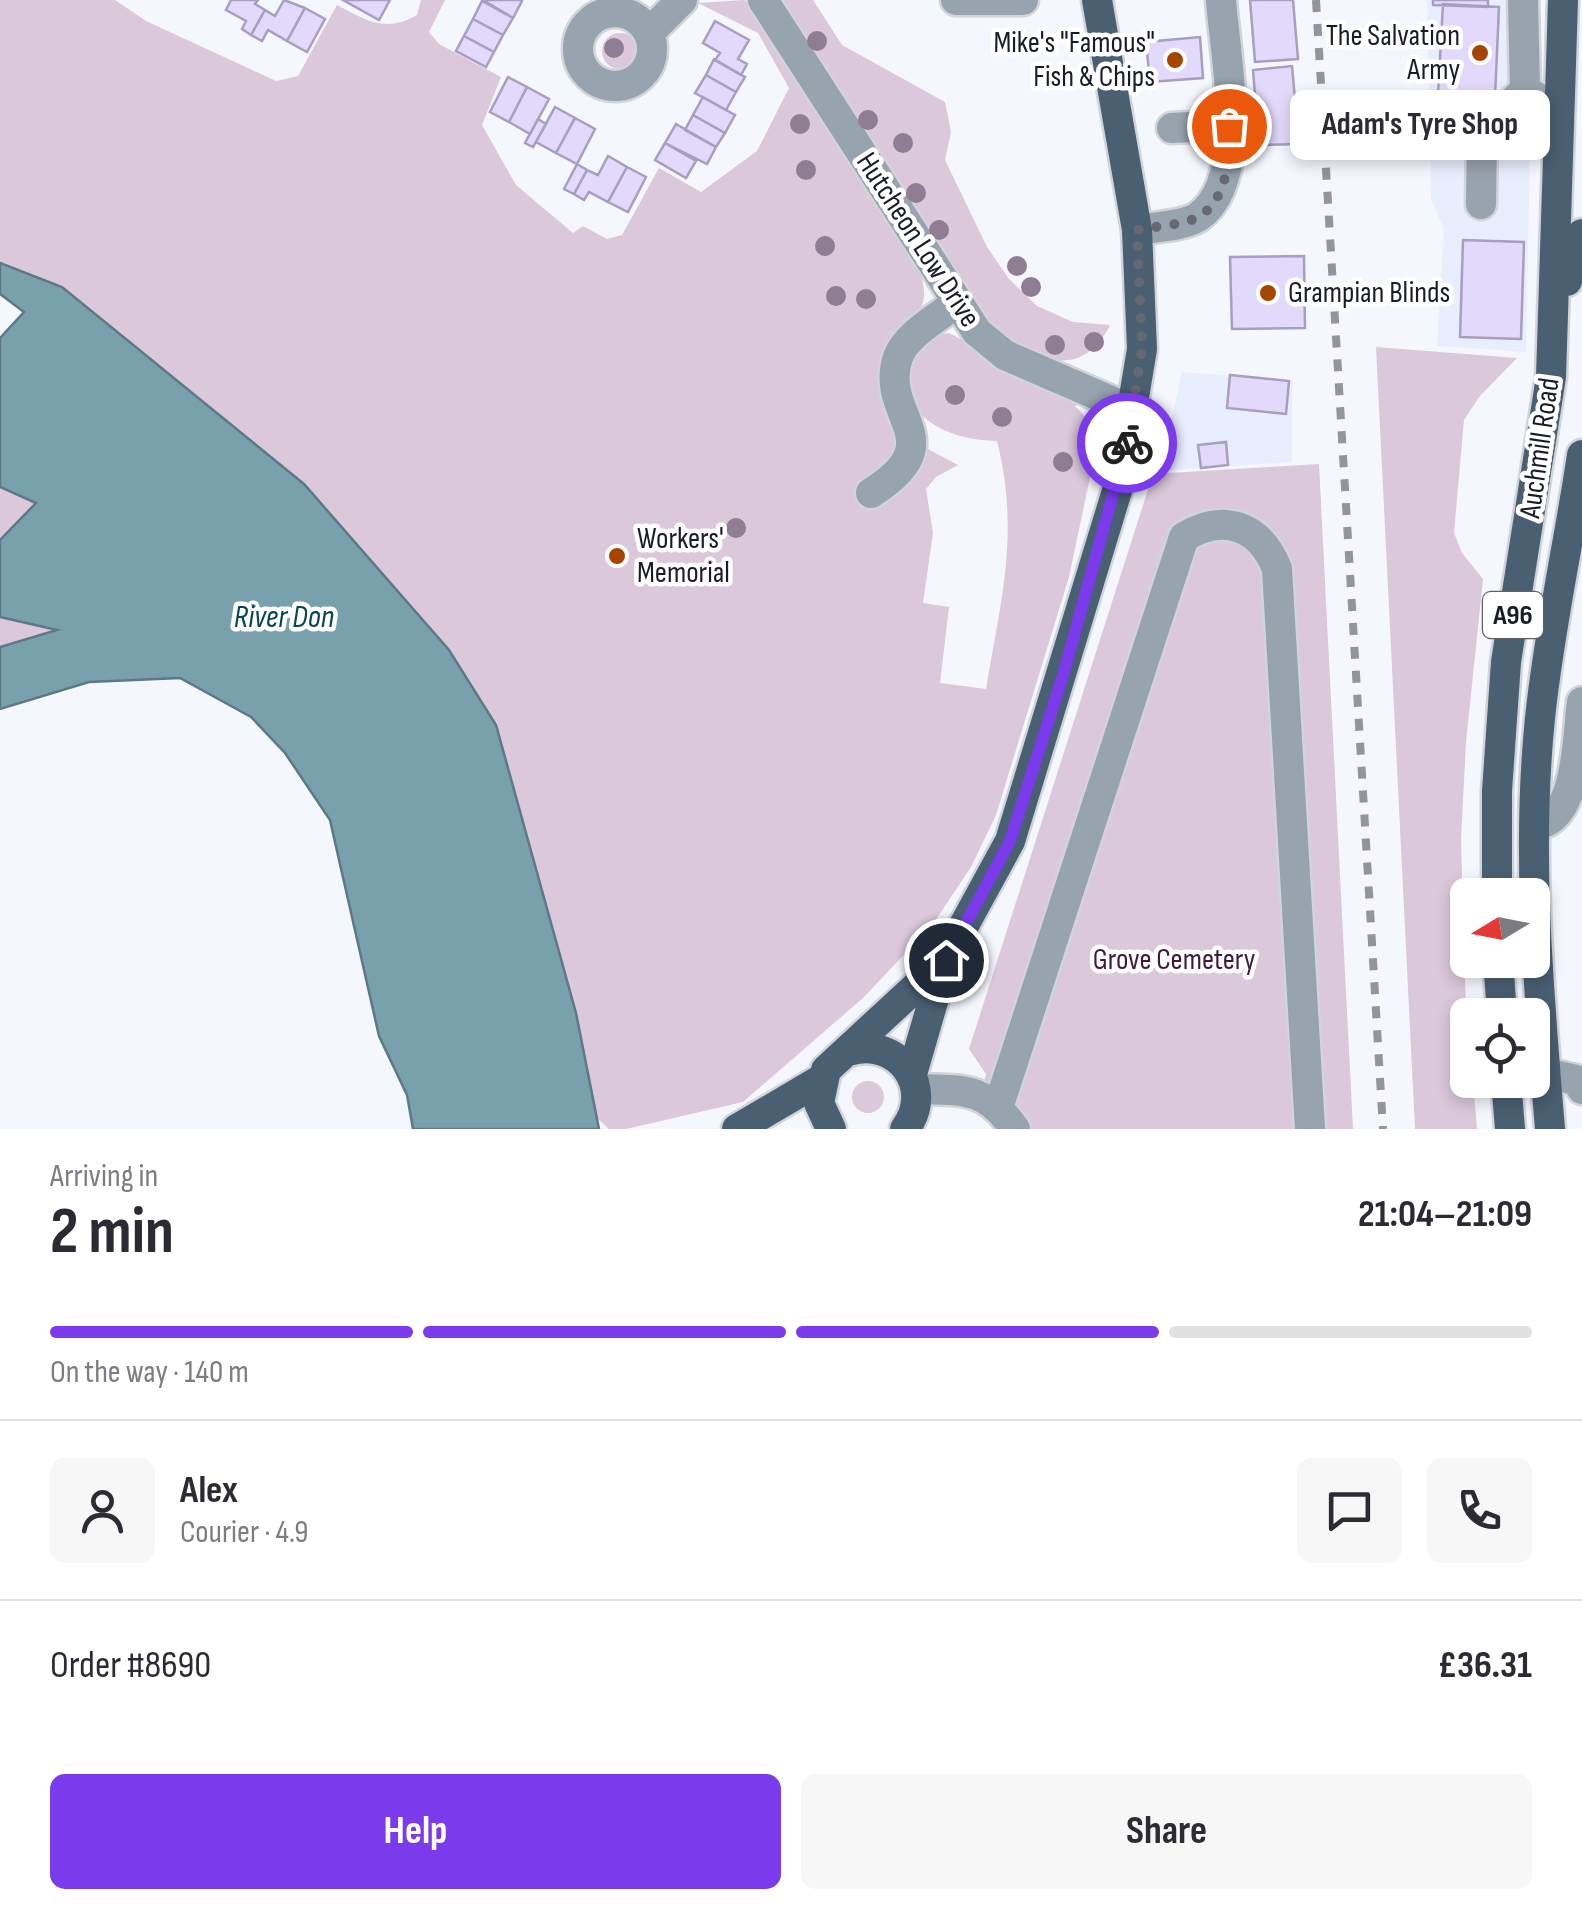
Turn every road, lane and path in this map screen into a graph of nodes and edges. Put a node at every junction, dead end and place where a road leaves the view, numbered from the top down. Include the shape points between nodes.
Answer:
1 (682, 0) edge
2 (763, 0) edge
3 (956, 0) edge
4 (1023, 0) edge
5 (1097, 0) edge
6 (1221, 0) edge
7 (1523, 0) edge
8 (1563, 0) edge
9 (650, 33) dead end
10 (1525, 90) junction
11 (1561, 98) junction
12 (1229, 126) junction
13 (1172, 128) dead end
14 (1481, 204) dead end
15 (1137, 230) junction
16 (1582, 234) edge
17 (955, 304) junction
18 (1553, 338) junction
19 (1134, 411) junction
20 (1581, 467) edge
21 (871, 492) dead end
22 (1582, 702) edge
23 (1536, 825) junction
24 (1497, 878) edge
25 (946, 960) junction
26 (1543, 998) edge
27 (850, 1050) junction
28 (1550, 1073) edge
29 (822, 1079) junction
30 (1580, 1080) edge
31 (914, 1081) junction
32 (1507, 1098) edge
33 (1548, 1098) edge
34 (1007, 1117) edge
35 (910, 1126) edge
36 (737, 1129) edge
37 (831, 1129) edge
38 (1310, 1129) edge
39 (1510, 1129) edge
40 (1550, 1129) edge

1 - 9 street
2 - 17 street, Hutcheon Low Drive
3 - 4 street
5 - 15 main road
6 - 12 street
7 - 10 street
8 - 11 main road, Auchmill Road / A96
10 - 11 street via 1535,98
10 - 14 street via 1482,132
11 - 18 main road, Auchmill Road / A96
12 - 13 street
12 - 15 street via 1222,191 1196,218
15 - 19 main road via 1142,349
16 - 18 main road
17 - 19 street, Hutcheon Low Drive via 1005,355
17 - 21 street via 899,354 894,382 913,442 904,465
18 - 24 main road, Auchmill Road / A96 via 1506,662
19 - 25 main road via 1120,481 1010,841
20 - 23 main road, Auchmill Road / A96 via 1540,720
22 - 23 street via 1562,809
23 - 26 main road, Auchmill Road / A96
25 - 27 main road
25 - 31 main road
27 - 29 main road
27 - 31 main road via 889,1052
28 - 30 street
29 - 36 main road
29 - 37 main road via 819,1103
31 - 34 street via 984,1096
31 - 35 main road
32 - 39 main road
33 - 40 main road, Auchmill Road / A96
34 - 38 street via 1184,538 1204,525 1227,522 1252,532 1269,548 1277,569

